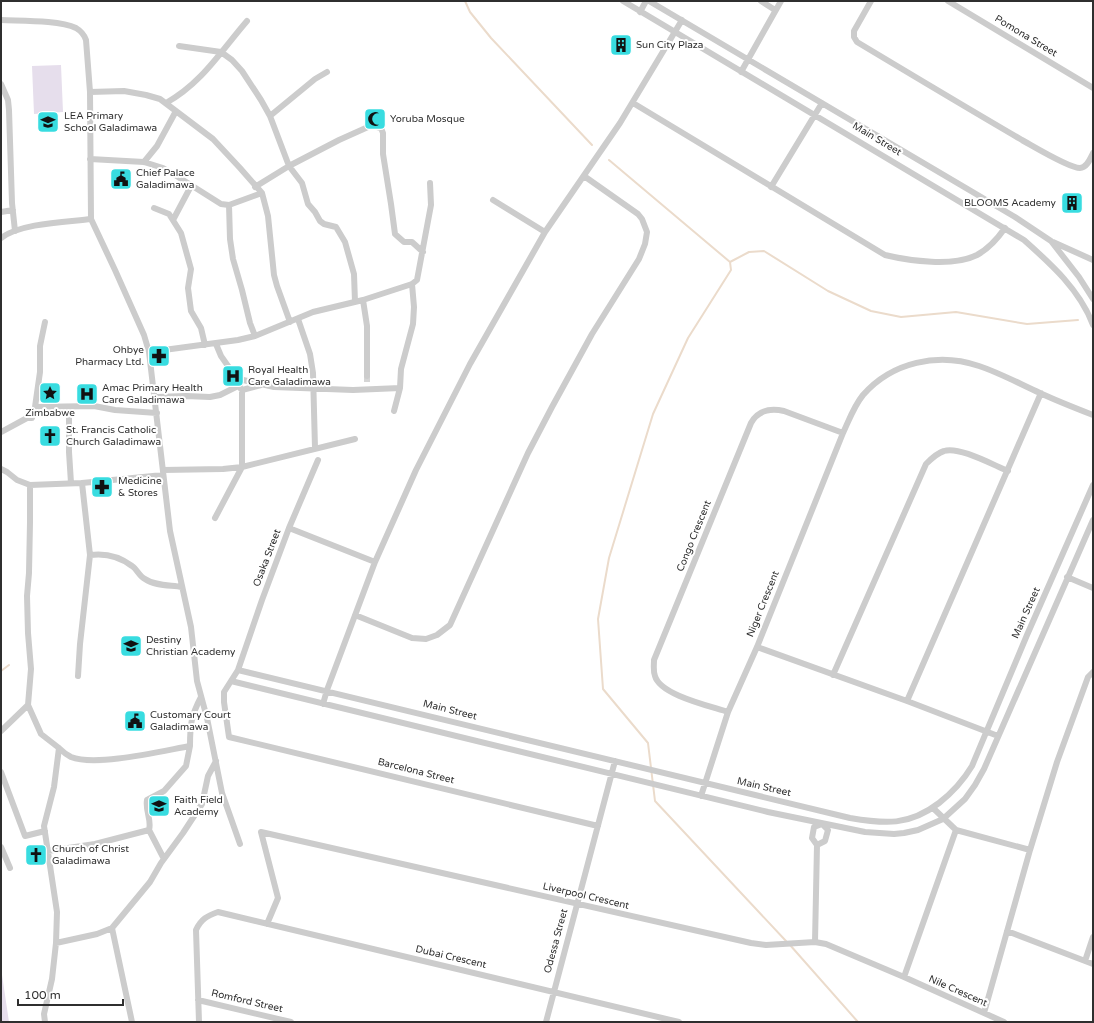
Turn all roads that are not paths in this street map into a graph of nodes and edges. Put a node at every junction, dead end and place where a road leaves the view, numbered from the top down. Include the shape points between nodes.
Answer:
1 (623, 1) edge
2 (646, 1) edge
3 (649, 1) edge
4 (761, 1) edge
5 (781, 1) edge
6 (872, 1) edge
7 (948, 1) edge
8 (776, 10) junction
9 (640, 12) junction
10 (1, 20) edge
11 (682, 20) junction
12 (247, 21) dead end
13 (675, 32) junction
14 (179, 46) dead end
15 (221, 52) junction
16 (748, 59) junction
17 (326, 72) dead end
18 (741, 72) junction
19 (1, 84) edge
20 (1093, 88) edge
21 (90, 92) junction
22 (166, 103) junction
23 (633, 103) junction
24 (822, 103) junction
25 (176, 110) junction
26 (815, 115) junction
27 (270, 116) junction
28 (1093, 154) edge
29 (90, 159) junction
30 (144, 162) junction
31 (289, 166) junction
32 (584, 176) junction
33 (430, 183) dead end
34 (191, 186) junction
35 (255, 187) junction
36 (771, 187) junction
37 (262, 194) junction
38 (492, 200) dead end
39 (229, 205) junction
40 (154, 208) dead end
41 (13, 210) junction
42 (1, 212) edge
43 (91, 219) junction
44 (173, 220) junction
45 (1005, 228) junction
46 (15, 231) junction
47 (545, 232) junction
48 (1, 238) edge
49 (1051, 241) junction
50 (423, 252) junction
51 (1093, 260) edge
52 (412, 284) junction
53 (1091, 290) edge
54 (1079, 299) junction
55 (1093, 299) edge
56 (363, 300) junction
57 (355, 302) junction
58 (1091, 310) edge
59 (298, 319) junction
60 (45, 322) dead end
61 (290, 322) junction
62 (1093, 325) edge
63 (255, 336) junction
64 (216, 344) junction
65 (205, 345) junction
66 (149, 352) junction
67 (367, 376) tunnel mouth
68 (243, 380) junction
69 (262, 384) junction
70 (313, 387) junction
71 (240, 388) junction
72 (400, 388) junction
73 (1041, 393) junction
74 (156, 397) junction
75 (35, 407) junction
76 (69, 407) junction
77 (394, 411) dead end
78 (157, 413) junction
79 (1093, 415) edge
80 (1, 432) edge
81 (843, 433) junction
82 (355, 439) dead end
83 (315, 448) junction
84 (318, 460) dead end
85 (242, 467) junction
86 (1, 469) edge
87 (1008, 471) junction
88 (163, 472) junction
89 (71, 482) junction
90 (82, 482) junction
91 (30, 485) junction
92 (1093, 485) edge
93 (1081, 515) junction
94 (215, 518) dead end
95 (1093, 520) edge
96 (290, 528) junction
97 (90, 555) junction
98 (375, 562) junction
99 (1067, 577) junction
100 (182, 587) junction
101 (1093, 588) edge
102 (355, 615) junction
103 (757, 647) junction
104 (238, 670) junction
105 (1093, 672) edge
106 (833, 675) junction
107 (78, 676) dead end
108 (232, 681) junction
109 (327, 690) junction
110 (201, 697) junction
111 (907, 701) junction
112 (323, 704) junction
113 (28, 706) junction
114 (728, 712) junction
115 (1, 731) edge
116 (987, 731) junction
117 (998, 736) junction
118 (229, 737) joint
119 (190, 746) junction
120 (58, 748) junction
121 (216, 761) junction
122 (615, 761) junction
123 (1, 772) edge
124 (612, 774) junction
125 (705, 784) junction
126 (701, 796) junction
127 (932, 808) junction
128 (824, 812) junction
129 (943, 819) junction
130 (822, 824) junction
131 (598, 826) junction
132 (149, 830) junction
133 (956, 830) junction
134 (45, 831) junction
135 (240, 844) dead end
136 (817, 845) junction
137 (1, 847) edge
138 (1030, 850) junction
139 (48, 851) junction
140 (164, 859) junction
141 (10, 868) dead end
142 (576, 904) junction
143 (267, 924) junction
144 (112, 928) junction
145 (1007, 931) junction
146 (1093, 937) edge
147 (814, 942) junction
148 (56, 943) junction
149 (1085, 962) junction
150 (1093, 964) edge
151 (904, 977) junction
152 (554, 992) junction
153 (198, 1000) junction
154 (984, 1013) junction
155 (45, 1022) edge
156 (132, 1022) edge
157 (199, 1022) edge
158 (291, 1022) edge
159 (546, 1022) edge
160 (679, 1022) edge
161 (1004, 1022) edge

1 - 9 street, Main Street
2 - 9 street
3 - 11 street, Main Street
4 - 8 street
5 - 8 street
6 - 28 street via 854,31 857,42 952,100 1075,167 1084,168
7 - 20 street, Pomona Street
8 - 16 street
9 - 13 street, Main Street
10 - 21 street via 57,24 72,27 84,34
11 - 13 street
11 - 16 street, Main Street
12 - 15 street
13 - 18 street, Main Street
13 - 23 street
14 - 15 street
15 - 22 street via 200,78
15 - 27 street via 242,71
16 - 18 street
16 - 24 street, Main Street
17 - 27 street
18 - 26 street, Main Street
19 - 41 street via 9,110
21 - 22 street via 124,91 160,99
21 - 29 street
22 - 25 street
23 - 32 street
23 - 36 street
24 - 26 street
24 - 49 street, Main Street
25 - 30 street via 157,146
25 - 35 street via 213,139
26 - 36 street
26 - 45 street, Main Street
27 - 31 street
29 - 30 street
29 - 43 street
30 - 34 street via 169,171
31 - 35 street
31 - 50 street via 368,127 381,128 382,154 395,234 404,242 412,242
31 - 57 street via 302,183 308,204 320,222 336,227 345,242 354,274
32 - 47 street
32 - 102 street via 638,214 646,227 647,238 639,259 592,334 528,453 450,625 437,635 426,639 412,638
33 - 50 street via 431,205
34 - 39 street via 221,204
34 - 44 street
35 - 37 street
36 - 45 street via 885,255 895,257 942,261 965,259 983,251
37 - 39 street
37 - 61 street via 268,216 274,275
38 - 47 street
39 - 63 street via 233,259
40 - 44 street via 167,212
41 - 42 street
41 - 46 street
43 - 46 street
43 - 66 street via 144,335
44 - 65 street via 182,233 189,260 192,273 188,288 191,311 201,328
45 - 54 street, Main Street via 1045,258 1067,281
46 - 48 street
47 - 98 street via 470,364 416,470
49 - 51 street
49 - 53 street, Main Street
50 - 52 street via 418,280
52 - 56 street
52 - 72 street via 413,324 401,369
53 - 54 street
53 - 55 street, Main Street
54 - 58 street, Main Street
56 - 57 street
56 - 67 street via 367,326
57 - 59 street via 313,312
58 - 62 street, Main Street
59 - 61 street
59 - 70 street via 310,354
60 - 75 street via 40,346 41,361
61 - 63 street
63 - 64 street
64 - 65 street
64 - 68 street via 228,366
65 - 66 street
66 - 74 street
68 - 69 street
68 - 71 street
69 - 70 street via 274,387
69 - 71 street
70 - 72 street via 353,390 367,386
70 - 83 street
71 - 74 street via 210,397
71 - 85 street
72 - 77 street
73 - 79 street, Niger Crescent
73 - 81 street, Niger Crescent via 978,365 947,359 923,361 895,370 871,387 862,396
73 - 87 street
74 - 78 street
75 - 76 street
75 - 80 street via 32,418 27,418
76 - 78 street via 94,406
76 - 89 street
78 - 88 street
81 - 103 street, Niger Crescent
81 - 114 street, Congo Crescent via 776,409 760,412 750,423 654,660 655,676 664,688 674,694
82 - 83 street
83 - 85 street
84 - 96 street
85 - 88 street
85 - 94 street
86 - 91 street
87 - 106 street via 957,450 944,451 926,464
87 - 111 street
88 - 90 street
88 - 100 street via 170,531
89 - 90 street
89 - 91 street
90 - 97 street
91 - 113 street via 27,596 31,669
92 - 93 street, Main Street
93 - 95 street
93 - 116 street, Main Street
95 - 99 street
96 - 98 street, Osaka Street
96 - 104 street, Osaka Street
97 - 100 street via 114,556 132,566 144,579 156,584
97 - 107 street
98 - 102 street
99 - 101 street
99 - 117 street
100 - 110 street via 191,627
102 - 109 street
103 - 106 street
103 - 114 street, Niger Crescent
104 - 108 street, Osaka Street
104 - 109 street, Main Street
105 - 138 street via 1088,677 1062,748
106 - 111 street
108 - 112 street
108 - 118 street, Osaka Street via 224,692
109 - 112 street
109 - 122 street, Main Street
110 - 119 street via 193,711
110 - 121 street
111 - 116 street
112 - 124 street
113 - 115 street
113 - 120 street via 41,734
114 - 125 street, Niger Crescent
116 - 117 street
116 - 127 street, Main Street via 965,777
117 - 129 street via 975,785 965,799
118 - 131 street, Barcelona Street
119 - 120 street via 93,761 71,757
119 - 132 street via 186,766 164,791 147,800 145,808 150,824
120 - 134 street via 54,787
121 - 135 street via 222,793
121 - 140 street via 208,776 202,804
122 - 124 street, Odessa Street
122 - 125 street, Main Street
123 - 134 street via 25,836
124 - 126 street
124 - 131 street, Odessa Street
125 - 126 street, Niger Crescent
125 - 128 street, Main Street
126 - 130 street
127 - 128 street, Main Street via 916,817 888,822 873,822
127 - 129 street
128 - 130 street
129 - 130 street via 918,830 894,834 865,832
129 - 133 street
130 - 136 street via 814,827 812,838
130 - 136 street via 828,830 825,841
131 - 142 street, Odessa Street
132 - 139 street via 95,844
132 - 140 street
133 - 138 street
133 - 151 street
134 - 139 street
136 - 147 street
137 - 141 street
138 - 145 street
139 - 148 street via 57,912
140 - 144 street via 150,882
142 - 143 street, Liverpool Crescent via 261,832 278,898
142 - 147 street, Liverpool Crescent via 766,945
142 - 152 street, Odessa Street
143 - 152 street, Dubai Crescent
143 - 153 street, Dubai Crescent via 218,912 200,922 196,930
144 - 148 street
144 - 156 street
145 - 149 street
145 - 154 street
146 - 149 street
147 - 151 street, Liverpool Crescent via 826,944
148 - 155 street via 52,979 44,1014
149 - 150 street
151 - 154 street, Nile Crescent
152 - 159 street, Odessa Street
152 - 160 street, Dubai Crescent
153 - 157 street
153 - 158 street, Romford Street
154 - 161 street, Nile Crescent

